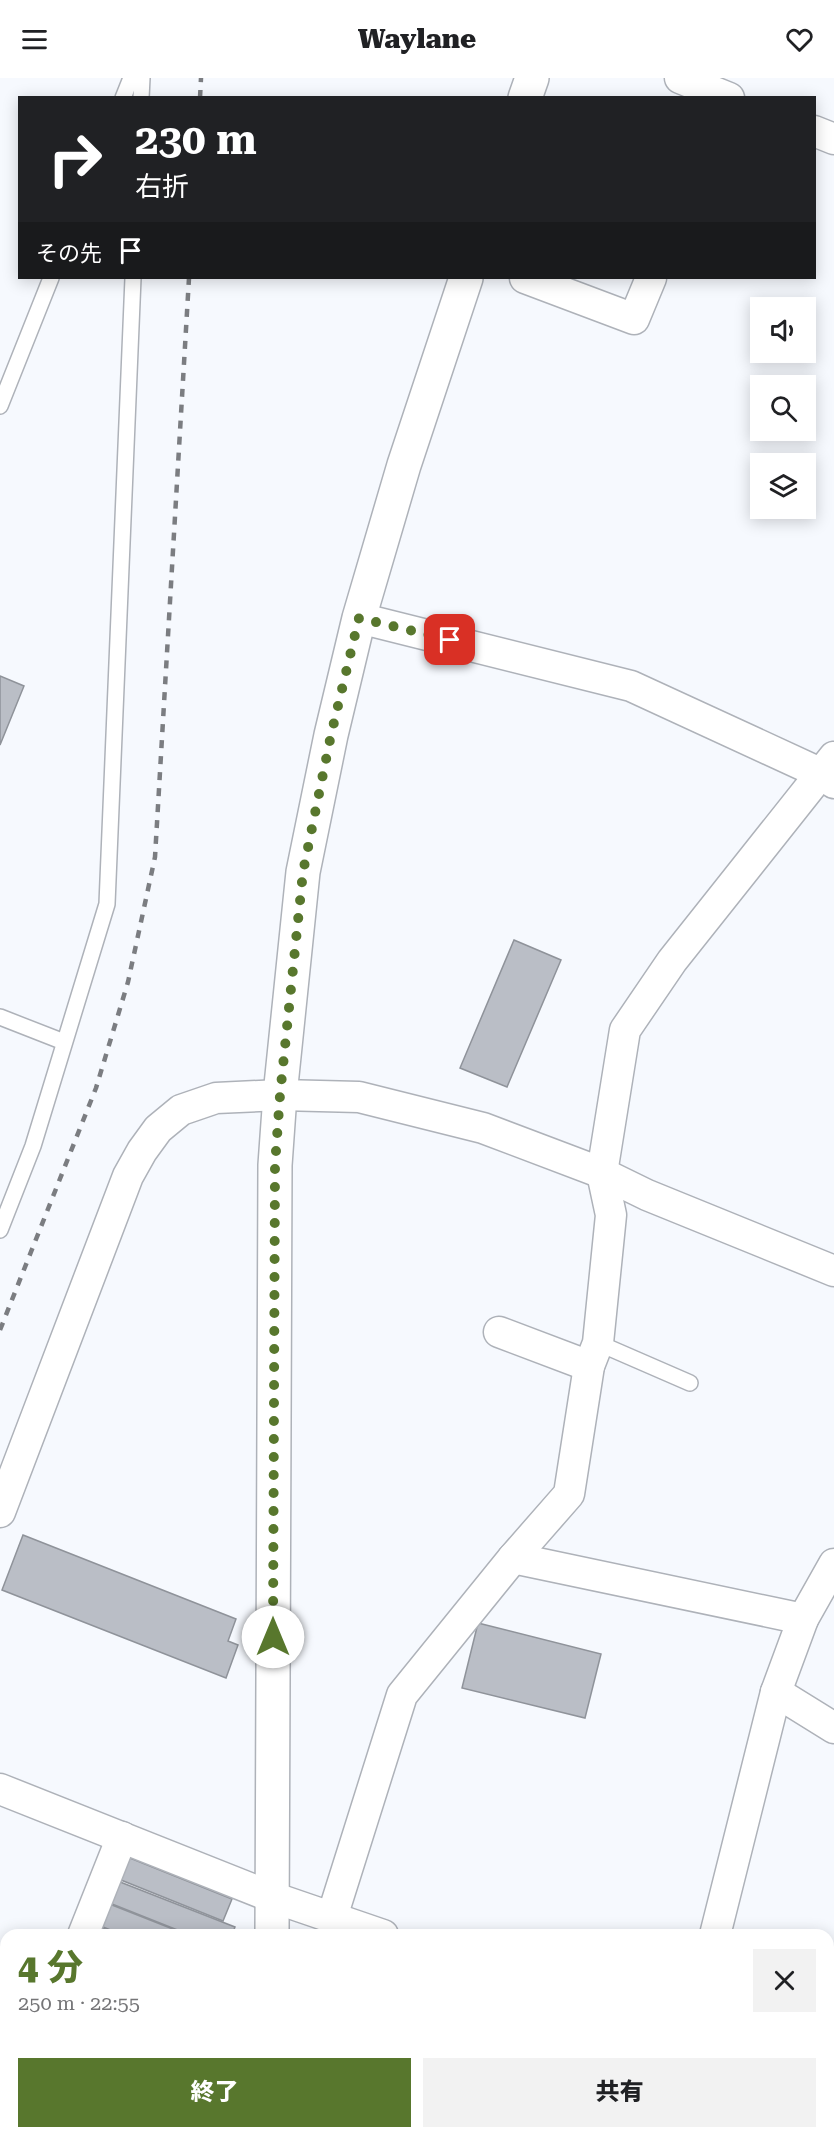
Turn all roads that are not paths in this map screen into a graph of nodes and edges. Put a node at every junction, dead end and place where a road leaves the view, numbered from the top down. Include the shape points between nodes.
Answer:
1 (131, 78) edge
2 (142, 78) edge
3 (532, 78) edge
4 (680, 78) edge
5 (124, 96) edge
6 (141, 96) edge
7 (526, 96) edge
8 (724, 96) edge
9 (816, 132) edge
10 (834, 139) edge
11 (51, 279) edge
12 (133, 279) edge
13 (466, 279) edge
14 (528, 279) edge
15 (651, 279) edge
16 (0, 406) edge
17 (359, 618) junction
18 (830, 771) edge
19 (0, 1017) edge
20 (64, 1042) junction
21 (280, 1095) junction
22 (602, 1173) junction
23 (0, 1230) edge
24 (834, 1271) edge
25 (499, 1332) dead end
26 (593, 1354) junction
27 (690, 1383) dead end
28 (0, 1512) edge
29 (513, 1558) junction
30 (834, 1564) edge
31 (803, 1619) junction
32 (776, 1692) junction
33 (834, 1728) edge
34 (0, 1789) edge
35 (122, 1837) junction
36 (272, 1897) junction
37 (332, 1917) junction
38 (85, 1929) edge
39 (272, 1929) edge
40 (366, 1929) edge
41 (717, 1929) edge

1 - 5 lane
2 - 6 lane
3 - 7 street
4 - 8 street
9 - 10 street
11 - 16 lane
12 - 20 lane via 107,904
13 - 17 street
14 - 15 street via 634,319
17 - 18 street via 632,686
17 - 21 street via 303,872
18 - 22 street via 672,961 625,1030
19 - 20 lane
20 - 23 lane via 33,1146
21 - 22 street via 359,1097 483,1128
21 - 28 street via 216,1098 181,1110 158,1129 142,1150 128,1176
21 - 36 street via 275,1177
22 - 24 street
22 - 26 street via 611,1215
25 - 26 street
26 - 27 lane
26 - 29 street via 569,1494
29 - 31 street
29 - 37 street via 402,1695
30 - 31 street
31 - 32 street
32 - 33 street
32 - 41 street
34 - 35 street
35 - 36 street
35 - 38 street
36 - 37 street
36 - 39 street
37 - 40 street

